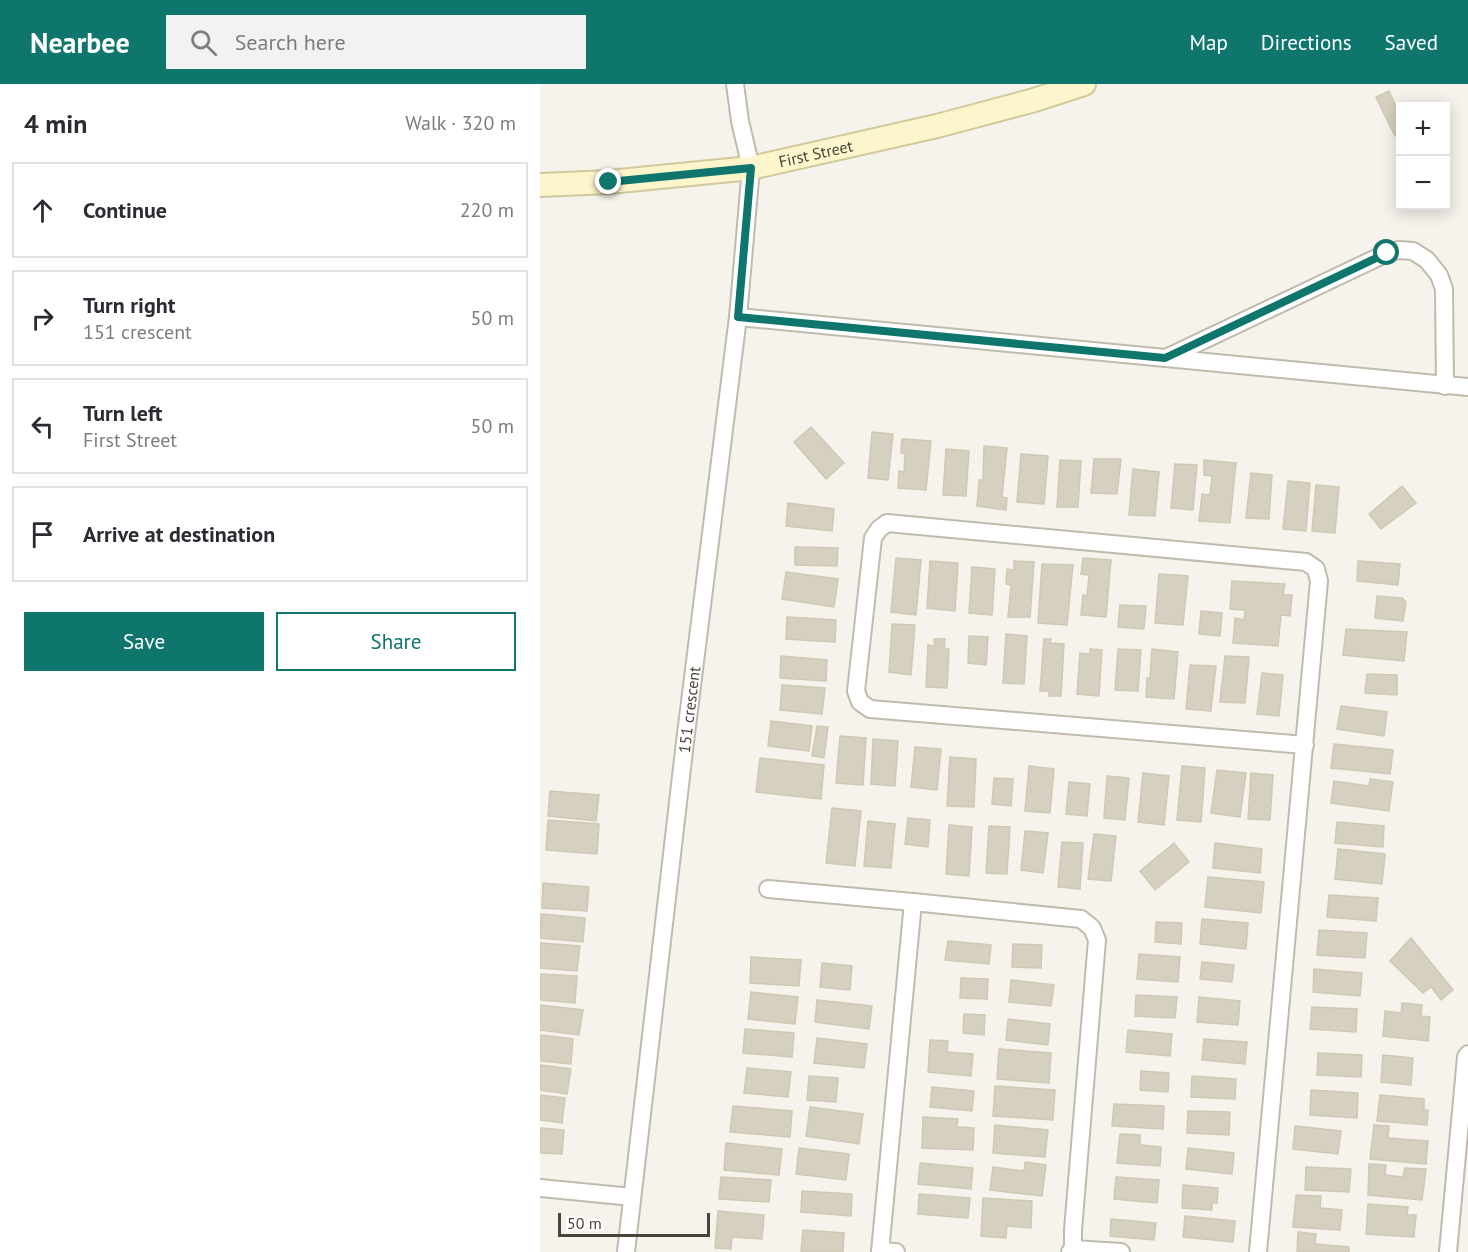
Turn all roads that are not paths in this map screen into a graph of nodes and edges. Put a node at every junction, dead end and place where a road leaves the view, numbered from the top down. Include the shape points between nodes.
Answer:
1 (735, 84) edge
2 (1084, 84) edge
3 (751, 168) junction
4 (540, 185) edge
5 (738, 317) junction
6 (1165, 358) junction
7 (1445, 386) junction
8 (1468, 387) edge
9 (1305, 746) junction
10 (768, 889) dead end
11 (913, 902) junction
12 (1468, 1054) edge
13 (540, 1188) edge
14 (632, 1197) junction
15 (1072, 1250) edge
16 (626, 1252) edge
17 (885, 1252) edge
18 (1121, 1252) edge
19 (1258, 1252) edge
20 (1448, 1252) edge

1 - 3 street, 151 crescent
2 - 3 street, First Street via 937,126
3 - 4 street, First Street
3 - 5 street, 151 crescent
5 - 6 street
5 - 14 street, 151 crescent
6 - 7 street
6 - 7 street via 1387,253 1413,250 1427,260 1444,288
7 - 8 street
9 - 9 street via 1319,581 1316,569 1306,562 887,523 873,538 856,691 860,702 870,709
9 - 19 street
10 - 11 street
11 - 15 street via 1081,919 1092,928 1096,940
11 - 17 street
12 - 20 street
13 - 14 street
14 - 16 street, 151 crescent
15 - 18 street

